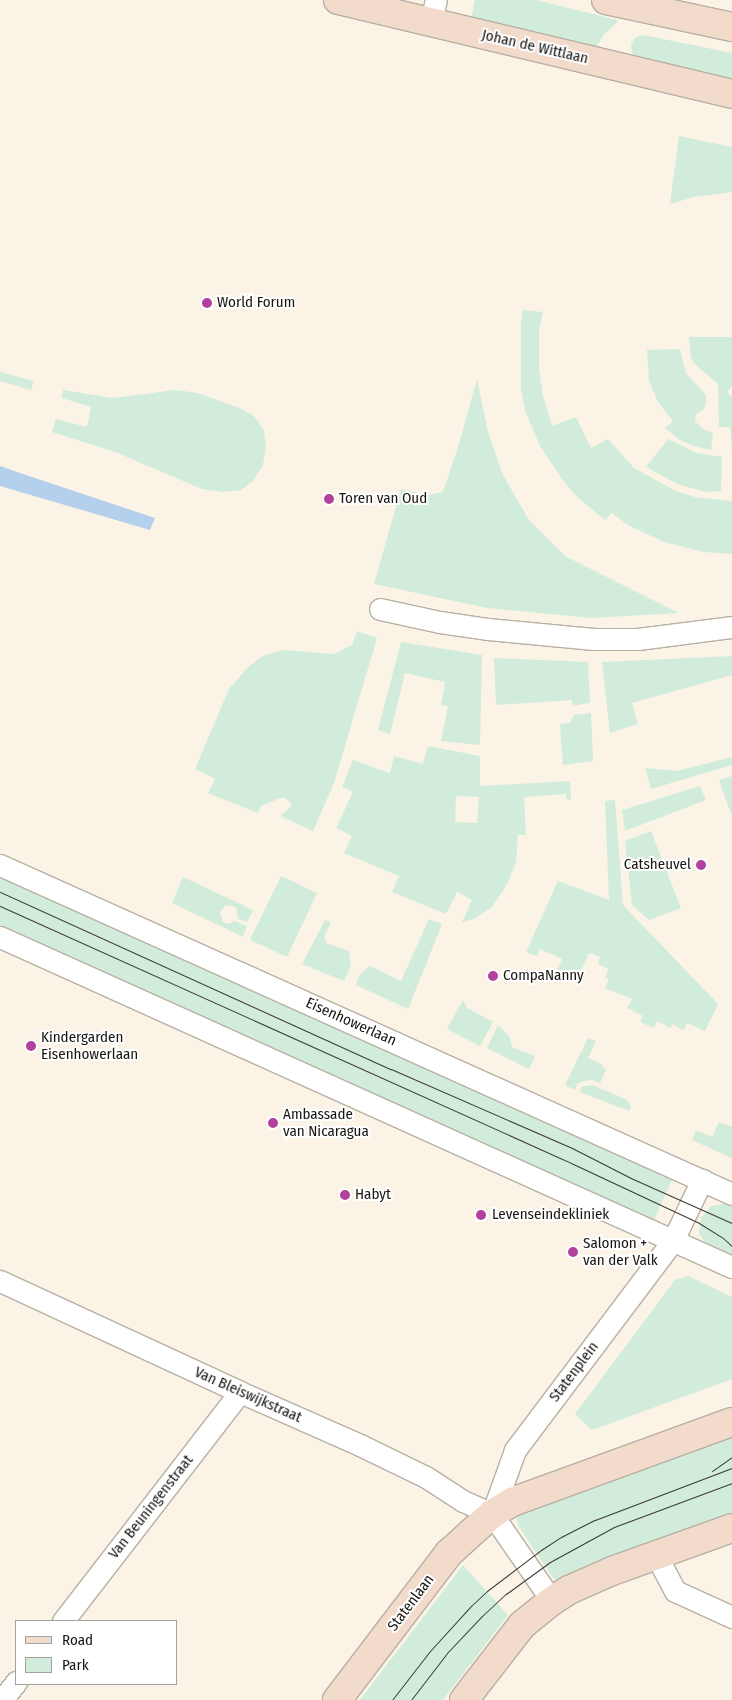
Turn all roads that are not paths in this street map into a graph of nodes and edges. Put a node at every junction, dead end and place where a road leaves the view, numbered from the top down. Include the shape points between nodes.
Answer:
1 (338, 0) edge
2 (606, 0) edge
3 (434, 11) edge
4 (732, 27) edge
5 (732, 94) edge
6 (380, 610) dead end
7 (732, 627) edge
8 (0, 865) edge
9 (0, 937) edge
10 (702, 1180) junction
11 (732, 1194) edge
12 (673, 1240) junction
13 (732, 1267) edge
14 (0, 1282) edge
15 (240, 1392) junction
16 (732, 1422) edge
17 (492, 1514) junction
18 (732, 1528) edge
19 (656, 1554) junction
20 (552, 1600) junction
21 (732, 1617) edge
22 (64, 1620) edge
23 (15, 1683) edge
24 (2, 1700) edge
25 (337, 1700) edge
26 (464, 1700) edge

1 - 3 street, Johan de Wittlaan
2 - 4 street
3 - 5 street, Johan de Wittlaan
6 - 7 street via 488,629 594,639 638,639
8 - 10 street, Eisenhowerlaan
9 - 12 street
10 - 11 street
10 - 12 street, Statenplein
12 - 13 street
12 - 17 street, Statenplein via 515,1450
14 - 15 street, Van Bleiswijkstraat
15 - 17 street, Van Bleiswijkstraat via 360,1445
15 - 22 street, Van Beuningenstraat
16 - 17 street via 521,1499
17 - 20 street
17 - 25 street, Statenlaan via 449,1553
18 - 19 street
19 - 20 street via 603,1574
19 - 21 street via 676,1591
20 - 26 street via 522,1625
23 - 24 street

